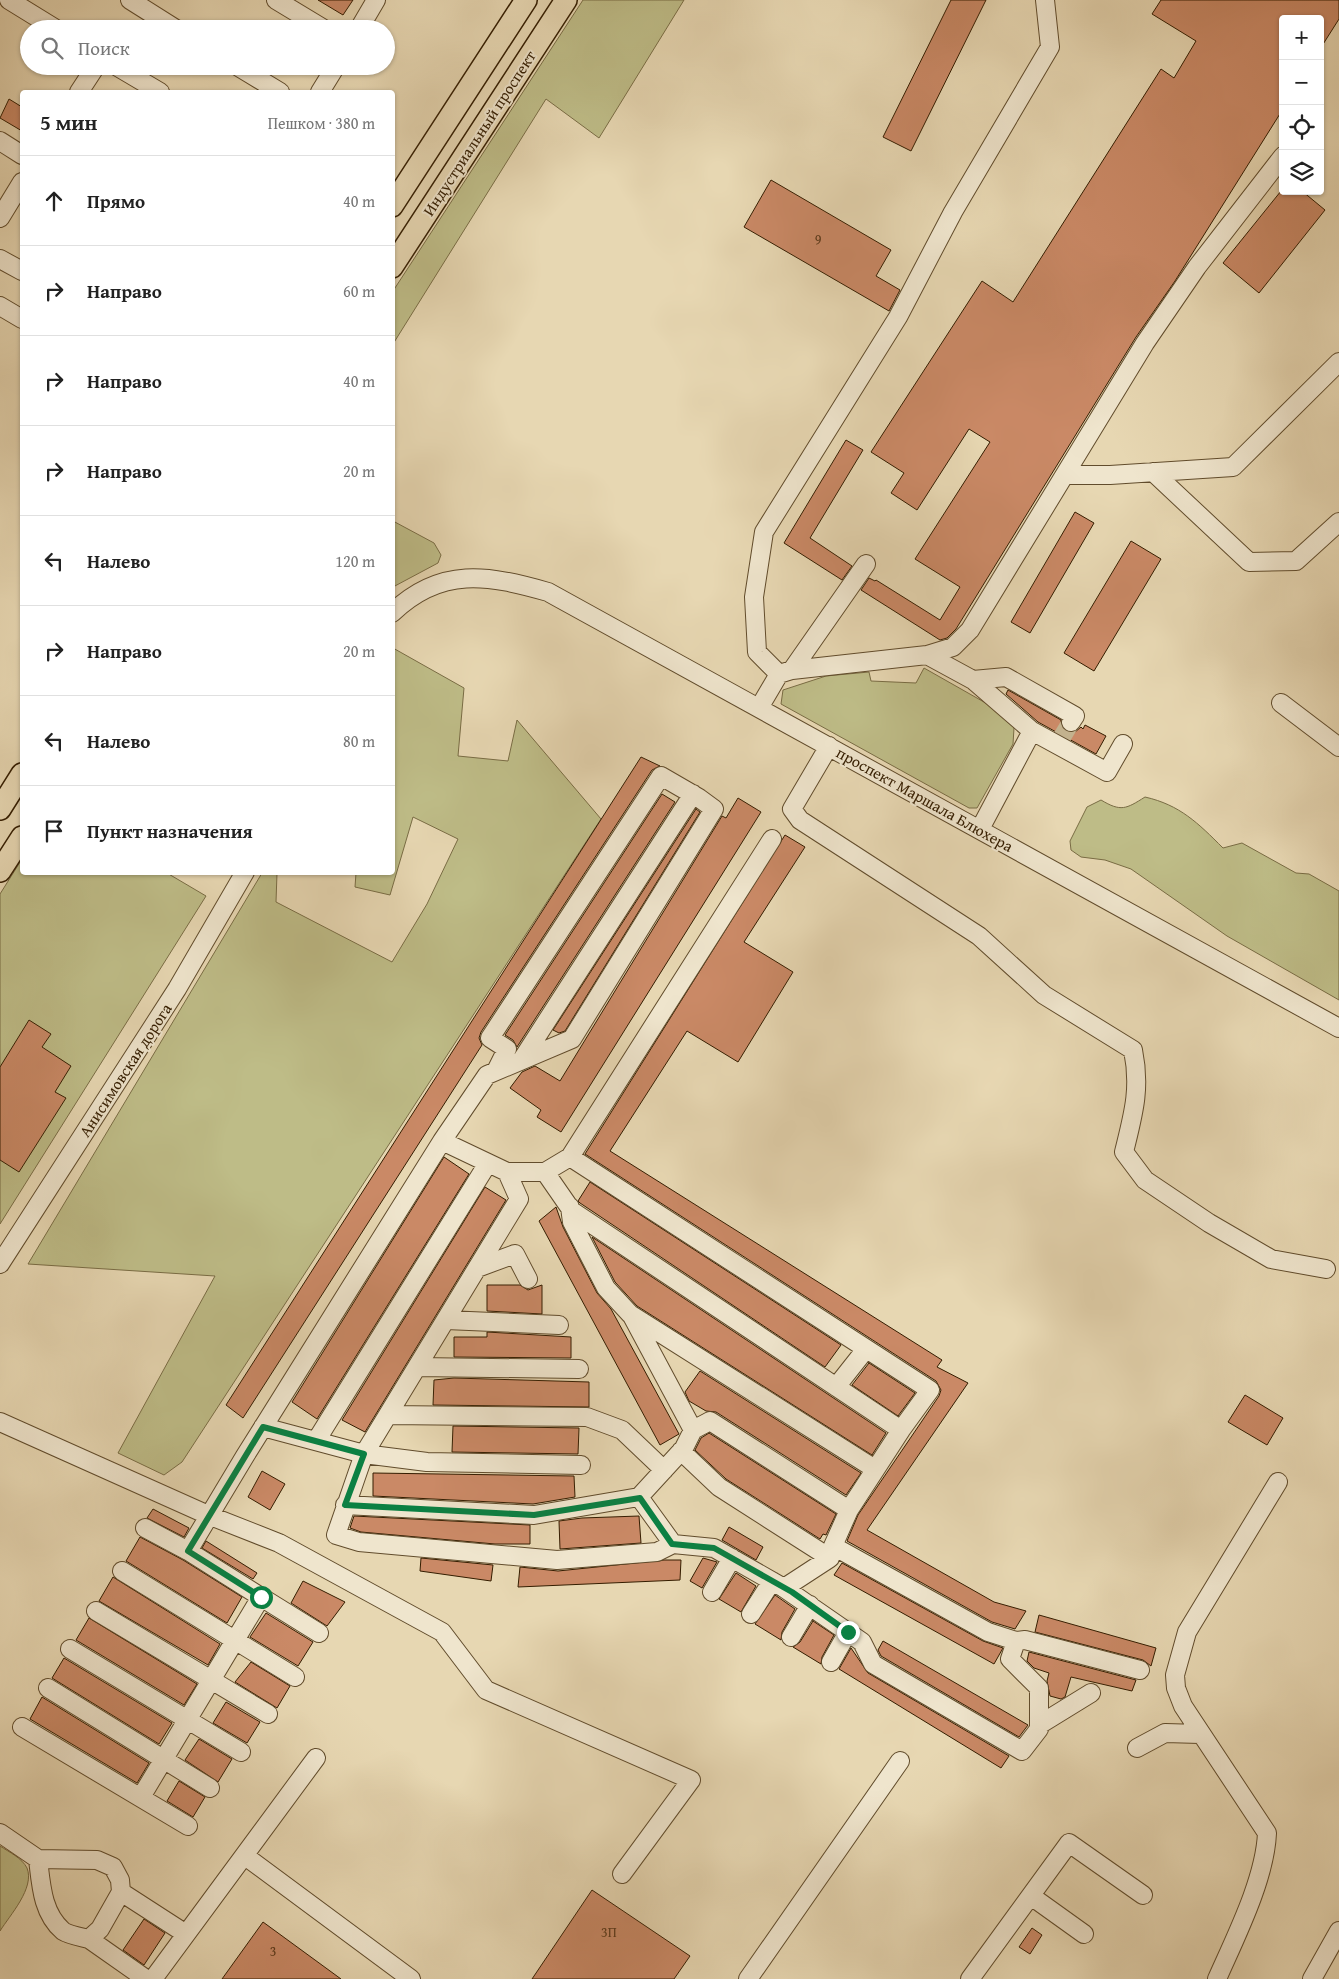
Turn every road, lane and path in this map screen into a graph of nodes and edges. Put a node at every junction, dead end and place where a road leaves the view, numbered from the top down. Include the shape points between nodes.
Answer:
1 (10, 0) edge
2 (130, 0) edge
3 (276, 0) edge
4 (376, 0) edge
5 (526, 0) edge
6 (566, 0) edge
7 (1045, 0) edge
8 (42, 20) edge
9 (162, 20) edge
10 (309, 20) edge
11 (364, 20) edge
12 (90, 75) edge
13 (131, 75) edge
14 (252, 75) edge
15 (330, 75) edge
16 (80, 90) edge
17 (157, 90) edge
18 (277, 90) edge
19 (321, 90) edge
20 (0, 141) edge
21 (20, 153) edge
22 (1279, 161) edge
23 (20, 185) edge
24 (395, 201) edge
25 (0, 218) edge
26 (0, 259) edge
27 (395, 262) edge
28 (20, 270) edge
29 (0, 306) edge
30 (20, 318) edge
31 (1339, 362) edge
32 (1153, 472) junction
33 (1065, 475) junction
34 (1339, 522) edge
35 (866, 564) dead end
36 (395, 611) edge
37 (927, 655) junction
38 (785, 672) junction
39 (973, 680) junction
40 (1281, 703) dead end
41 (758, 708) junction
42 (1071, 722) dead end
43 (1032, 731) junction
44 (1123, 744) dead end
45 (828, 746) junction
46 (1339, 747) edge
47 (20, 777) edge
48 (693, 794) junction
49 (0, 809) edge
50 (980, 829) junction
51 (772, 839) dead end
52 (20, 840) edge
53 (0, 872) edge
54 (243, 875) edge
55 (1339, 1028) edge
56 (521, 1061) junction
57 (496, 1071) junction
58 (442, 1140) junction
59 (570, 1157) junction
60 (488, 1163) junction
61 (507, 1172) junction
62 (545, 1172) junction
63 (570, 1207) junction
64 (0, 1264) edge
65 (477, 1268) junction
66 (1326, 1269) dead end
67 (528, 1279) dead end
68 (632, 1315) junction
69 (446, 1320) junction
70 (559, 1326) dead end
71 (866, 1348) junction
72 (417, 1367) junction
73 (579, 1369) dead end
74 (836, 1387) junction
75 (388, 1415) junction
76 (0, 1422) edge
77 (263, 1427) junction
78 (693, 1430) junction
79 (901, 1430) junction
80 (316, 1441) junction
81 (681, 1451) junction
82 (364, 1454) junction
83 (581, 1465) dead end
84 (876, 1469) junction
85 (664, 1470) junction
86 (1278, 1482) dead end
87 (640, 1498) junction
88 (345, 1505) junction
89 (849, 1510) junction
90 (208, 1515) junction
91 (145, 1528) dead end
92 (672, 1544) junction
93 (188, 1551) junction
94 (831, 1552) junction
95 (732, 1558) junction
96 (122, 1570) dead end
97 (778, 1584) junction
98 (712, 1592) dead end
99 (261, 1597) junction
100 (810, 1605) junction
101 (96, 1611) dead end
102 (751, 1614) dead end
103 (319, 1632) dead end
104 (848, 1632) junction
105 (791, 1637) dead end
106 (236, 1639) junction
107 (1016, 1641) junction
108 (70, 1649) dead end
109 (831, 1662) dead end
110 (1140, 1670) dead end
111 (295, 1677) dead end
112 (212, 1680) junction
113 (48, 1688) dead end
114 (1092, 1693) dead end
115 (268, 1714) dead end
116 (187, 1720) junction
117 (1039, 1725) junction
118 (22, 1727) dead end
119 (1200, 1734) junction
120 (1137, 1748) dead end
121 (241, 1752) dead end
122 (164, 1758) junction
123 (316, 1758) dead end
124 (900, 1761) dead end
125 (210, 1788) dead end
126 (141, 1797) junction
127 (188, 1826) dead end
128 (0, 1833) edge
129 (245, 1856) junction
130 (38, 1859) junction
131 (622, 1874) dead end
132 (121, 1892) junction
133 (1143, 1895) dead end
134 (1031, 1896) junction
135 (1339, 1931) edge
136 (186, 1934) junction
137 (1084, 1934) dead end
138 (88, 1939) junction
139 (146, 1979) edge
140 (153, 1979) edge
141 (411, 1979) edge
142 (748, 1979) edge
143 (970, 1979) edge
144 (1217, 1979) edge
145 (1312, 1979) edge

1 - 8 street
2 - 9 street
3 - 10 street
4 - 11 street
5 - 24 main road, Индустриальный проспект
6 - 27 main road, Индустриальный проспект
7 - 38 street via 1050,47 953,212 898,317 764,532 754,597 757,652
12 - 16 street
13 - 17 street
14 - 18 street
15 - 19 street
20 - 21 street
22 - 33 street via 1197,267 1145,343
23 - 25 street
26 - 28 street
29 - 30 street
31 - 32 street via 1233,467
32 - 33 street via 1110,476
32 - 34 street via 1249,562 1296,561
33 - 37 street via 970,630 953,648
35 - 38 street
36 - 41 street, проспект Маршала Блюхера via 424,587 448,580 507,580 548,592
37 - 38 street
37 - 39 street
38 - 41 street
39 - 42 street via 1006,677 1075,716
39 - 43 street
40 - 46 street
41 - 45 street, проспект Маршала Блюхера
43 - 44 street via 1060,741 1107,772
43 - 50 street
45 - 50 street, проспект Маршала Блюхера
45 - 66 street via 792,809 800,820 980,936 1044,995 1133,1050 1138,1073 1137,1099 1124,1152 1146,1180 1271,1260
47 - 49 main road
48 - 56 street
48 - 56 street via 714,810 572,1039
48 - 57 street via 660,776 490,1038 507,1049
50 - 55 street, проспект Маршала Блюхера
51 - 59 street
52 - 53 main road
54 - 64 street, Анисимовская дорога via 177,989
56 - 57 street
57 - 58 street via 487,1075
58 - 60 street
58 - 77 street
59 - 62 street
59 - 71 street
60 - 61 street
60 - 80 street
61 - 62 street
61 - 65 street via 519,1199
62 - 63 street
63 - 68 street via 572,1222 606,1288
63 - 74 street via 572,1212
65 - 67 street via 515,1254
65 - 69 street
68 - 78 street
68 - 84 street
69 - 70 street
69 - 72 street
71 - 74 street
71 - 79 street via 930,1390
72 - 73 street
72 - 75 street
74 - 79 street
75 - 82 street
75 - 85 street via 587,1417 622,1430
76 - 90 street
77 - 80 street
77 - 90 street
78 - 81 street
78 - 89 street via 710,1420
79 - 84 street
80 - 82 street
81 - 85 street
81 - 94 street via 719,1487
82 - 83 street via 427,1462
82 - 88 street
84 - 89 street
85 - 87 street
86 - 119 street via 1186,1632 1175,1675 1176,1688
87 - 88 street via 534,1515
87 - 92 street
88 - 92 street via 336,1535 359,1542 557,1560 657,1552
89 - 94 street
90 - 93 street
90 - 131 street via 278,1543 442,1632 486,1690 691,1780
91 - 93 street
92 - 95 street via 714,1548
93 - 99 street
94 - 97 street
94 - 107 street via 988,1632
95 - 97 street
95 - 98 street
96 - 106 street
97 - 100 street
97 - 102 street
99 - 103 street
99 - 106 street
100 - 104 street
100 - 105 street
101 - 112 street
104 - 109 street
104 - 117 street via 862,1642 873,1664 1022,1752
106 - 111 street
106 - 112 street
107 - 110 street via 1025,1640
107 - 117 street via 1010,1659 1039,1688
108 - 116 street
112 - 115 street
112 - 116 street
113 - 122 street
114 - 117 street
116 - 121 street
116 - 122 street
118 - 126 street
119 - 120 street via 1165,1733
119 - 144 street via 1267,1833 1266,1855
122 - 125 street
122 - 126 street
123 - 129 street
124 - 142 street
126 - 127 street
128 - 130 street
129 - 136 street
129 - 141 street
130 - 132 street via 97,1860 113,1867 120,1880
130 - 138 street via 43,1899 51,1917 64,1932
132 - 136 street
132 - 138 street via 100,1928
133 - 134 street via 1069,1843
134 - 137 street
134 - 143 street
135 - 145 street
136 - 140 street
138 - 139 street

